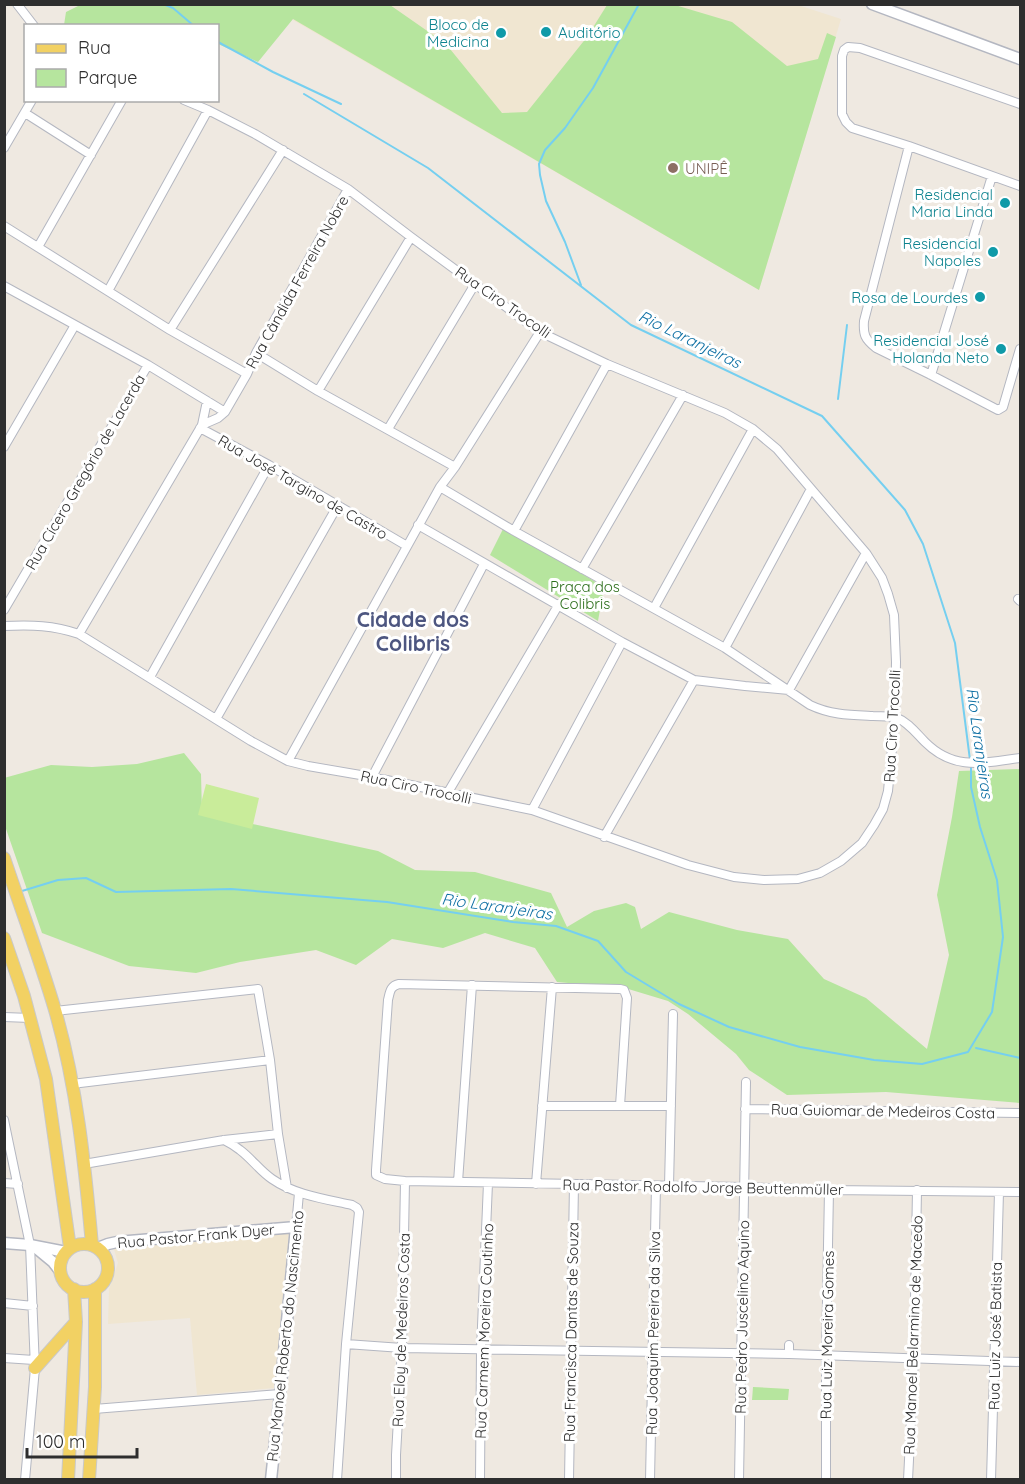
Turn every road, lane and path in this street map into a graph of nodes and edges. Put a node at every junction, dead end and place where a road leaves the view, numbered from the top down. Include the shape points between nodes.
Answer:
1 (18, 4) edge
2 (872, 4) edge
3 (33, 24) edge
4 (1020, 59) edge
5 (31, 102) edge
6 (121, 102) edge
7 (189, 102) edge
8 (1020, 104) edge
9 (208, 110) junction
10 (25, 113) junction
11 (909, 146) junction
12 (4, 148) edge
13 (283, 150) junction
14 (91, 155) junction
15 (992, 176) junction
16 (1020, 186) edge
17 (348, 189) junction
18 (4, 226) edge
19 (411, 237) junction
20 (38, 247) junction
21 (475, 284) junction
22 (4, 286) edge
23 (108, 291) junction
24 (75, 326) junction
25 (170, 330) junction
26 (540, 332) junction
27 (1020, 349) edge
28 (256, 353) junction
29 (608, 364) junction
30 (148, 365) junction
31 (247, 374) junction
32 (931, 375) junction
33 (318, 391) junction
34 (683, 395) junction
35 (207, 401) junction
36 (225, 412) junction
37 (201, 426) junction
38 (388, 429) junction
39 (753, 429) junction
40 (4, 447) edge
41 (269, 465) junction
42 (455, 467) junction
43 (440, 487) junction
44 (812, 489) junction
45 (338, 505) junction
46 (418, 525) junction
47 (514, 531) junction
48 (407, 546) junction
49 (866, 553) junction
50 (484, 564) junction
51 (582, 569) junction
52 (559, 604) junction
53 (654, 608) junction
54 (4, 610) edge
55 (4, 626) edge
56 (80, 634) junction
57 (622, 642) junction
58 (725, 648) junction
59 (150, 677) junction
60 (694, 680) junction
61 (789, 690) junction
62 (895, 717) junction
63 (216, 719) junction
64 (1020, 758) edge
65 (288, 761) junction
66 (372, 777) junction
67 (447, 794) junction
68 (532, 810) junction
69 (604, 837) junction
70 (4, 858) edge
71 (4, 938) edge
72 (472, 985) junction
73 (552, 987) junction
74 (55, 1011) junction
75 (673, 1014) dead end
76 (4, 1017) edge
77 (30, 1018) junction
78 (270, 1060) junction
79 (746, 1082) dead end
80 (72, 1084) junction
81 (542, 1106) junction
82 (620, 1106) junction
83 (671, 1106) junction
84 (745, 1109) junction
85 (1020, 1113) edge
86 (4, 1120) edge
87 (5, 1130) edge
88 (278, 1134) junction
89 (224, 1140) junction
90 (84, 1164) junction
91 (405, 1181) junction
92 (458, 1182) junction
93 (4, 1183) edge
94 (488, 1183) junction
95 (18, 1184) junction
96 (536, 1184) junction
97 (574, 1184) junction
98 (656, 1186) junction
99 (669, 1186) junction
100 (744, 1187) junction
101 (287, 1188) junction
102 (830, 1190) junction
103 (917, 1190) junction
104 (999, 1192) junction
105 (1020, 1192) edge
106 (299, 1193) junction
107 (296, 1227) junction
108 (4, 1243) edge
109 (30, 1245) junction
110 (95, 1247) junction
111 (68, 1250) junction
112 (60, 1271) junction
113 (74, 1289) junction
114 (95, 1289) junction
115 (4, 1303) edge
116 (33, 1306) junction
117 (76, 1322) junction
118 (346, 1344) junction
119 (789, 1345) dead end
120 (402, 1348) junction
121 (482, 1350) junction
122 (571, 1352) junction
123 (652, 1353) junction
124 (741, 1354) junction
125 (789, 1354) junction
126 (825, 1356) junction
127 (4, 1358) edge
128 (914, 1358) junction
129 (994, 1361) junction
130 (1020, 1362) edge
131 (34, 1364) junction
132 (280, 1394) junction
133 (94, 1409) junction
134 (25, 1479) edge
135 (69, 1479) edge
136 (89, 1479) edge
137 (271, 1479) edge
138 (337, 1479) edge
139 (396, 1479) edge
140 (480, 1479) edge
141 (569, 1479) edge
142 (650, 1479) edge
143 (739, 1479) edge
144 (826, 1479) edge
145 (908, 1479) edge
146 (991, 1479) edge

1 - 3 street
2 - 4 street
5 - 10 street
6 - 14 street
7 - 9 street, Rua Ciro Trocolli
8 - 11 street via 848,47 842,56 842,114 846,122 852,128
9 - 13 street, Rua Ciro Trocolli
9 - 23 street
10 - 12 street
10 - 14 street
11 - 15 street
11 - 32 street via 864,321 864,335 876,348
13 - 17 street, Rua Ciro Trocolli
13 - 25 street
14 - 20 street
15 - 16 street
15 - 32 street
17 - 19 street, Rua Ciro Trocolli
17 - 28 street, Rua Cândida Ferreira Nobre
18 - 20 street
19 - 21 street, Rua Ciro Trocolli
19 - 33 street
20 - 23 street
21 - 26 street, Rua Ciro Trocolli
21 - 38 street
22 - 24 street, Rua José Targino de Castro
23 - 25 street
24 - 30 street, Rua José Targino de Castro
24 - 40 street
25 - 31 street
26 - 29 street, Rua Ciro Trocolli
26 - 42 street
27 - 32 street via 1000,410
28 - 31 street, Rua Cândida Ferreira Nobre
28 - 33 street
29 - 34 street, Rua Ciro Trocolli
29 - 47 street
30 - 35 street, Rua José Targino de Castro
30 - 54 street, Rua Cícero Gregório de Lacerda
31 - 36 street, Rua Cândida Ferreira Nobre
33 - 38 street
34 - 39 street, Rua Ciro Trocolli
34 - 51 street
35 - 36 street, Rua José Targino de Castro
35 - 37 street
36 - 37 street
37 - 41 street, Rua José Targino de Castro
37 - 56 street
38 - 42 street
39 - 44 street, Rua Ciro Trocolli via 777,449
39 - 53 street
41 - 45 street, Rua José Targino de Castro
41 - 59 street
42 - 43 street
43 - 46 street
43 - 47 street
44 - 49 street, Rua Ciro Trocolli
44 - 58 street
45 - 48 street, Rua José Targino de Castro
45 - 63 street
46 - 48 street
46 - 50 street
47 - 51 street
48 - 65 street
49 - 61 street
49 - 62 street, Rua Ciro Trocolli via 882,578 894,615
50 - 52 street
50 - 66 street
51 - 53 street
52 - 57 street
52 - 67 street
53 - 58 street
55 - 56 street, Rua Ciro Trocolli via 44,626
56 - 59 street, Rua Ciro Trocolli
57 - 60 street
57 - 68 street
58 - 61 street
59 - 63 street, Rua Ciro Trocolli
60 - 61 street
60 - 69 street
61 - 62 street via 827,712
62 - 64 street via 930,748 951,760 975,763
62 - 69 street, Rua Ciro Trocolli via 888,791 882,809 861,843 820,873 798,879 734,877 688,866
63 - 65 street, Rua Ciro Trocolli
65 - 66 street, Rua Ciro Trocolli
66 - 67 street, Rua Ciro Trocolli
67 - 68 street, Rua Ciro Trocolli
68 - 69 street, Rua Ciro Trocolli
70 - 74 main road
71 - 77 main road
72 - 73 street
72 - 91 street, Rua Pastor Rodolfo Jorge Beuttenmüller via 399,984 390,990 376,1175
72 - 92 street
73 - 81 street
73 - 82 street via 624,990 627,999
74 - 78 street via 258,989
74 - 80 main road
75 - 83 street
76 - 77 street
77 - 111 main road via 46,1079
78 - 80 street
78 - 88 street
79 - 84 street, Rua Pedro Juscelino Aquino
80 - 90 main road
81 - 82 street
81 - 96 street
82 - 83 street
83 - 99 street
84 - 85 street, Rua Guiomar de Medeiros Costa
84 - 100 street, Rua Pedro Juscelino Aquino
86 - 87 street
87 - 95 street
88 - 89 street
88 - 101 street
89 - 90 street
89 - 101 street
90 - 110 main road
91 - 92 street, Rua Pastor Rodolfo Jorge Beuttenmüller
91 - 120 street, Rua Eloy de Medeiros Costa
92 - 94 street, Rua Pastor Rodolfo Jorge Beuttenmüller
93 - 95 street
94 - 96 street, Rua Pastor Rodolfo Jorge Beuttenmüller
94 - 121 street, Rua Carmem Moreira Coutinho
95 - 109 street
96 - 97 street, Rua Pastor Rodolfo Jorge Beuttenmüller
97 - 98 street, Rua Pastor Rodolfo Jorge Beuttenmüller
97 - 122 street, Rua Francisca Dantas de Souza
98 - 99 street, Rua Pastor Rodolfo Jorge Beuttenmüller
98 - 123 street, Rua Joaquim Pereira da Silva
99 - 100 street, Rua Pastor Rodolfo Jorge Beuttenmüller
100 - 102 street, Rua Pastor Rodolfo Jorge Beuttenmüller
100 - 124 street, Rua Pedro Juscelino Aquino
101 - 106 street
102 - 103 street, Rua Pastor Rodolfo Jorge Beuttenmüller
102 - 126 street, Rua Luiz Moreira Gomes
103 - 104 street, Rua Pastor Rodolfo Jorge Beuttenmüller
103 - 128 street, Rua Manoel Belarmino de Macedo
104 - 105 street, Rua Pastor Rodolfo Jorge Beuttenmüller
104 - 129 street, Rua Luiz José Batista
106 - 107 street, Rua Manoel Roberto do Nascimento
106 - 118 street via 352,1205 359,1212
107 - 110 street, Rua Pastor Frank Dyer
107 - 132 street, Rua Manoel Roberto do Nascimento
108 - 109 street
109 - 111 street
109 - 112 street
109 - 116 street
110 - 111 main road via 80,1244
110 - 114 main road via 103,1253 108,1266 105,1279
111 - 112 main road
112 - 113 main road
113 - 114 main road
113 - 117 main road
114 - 133 main road
115 - 116 street
116 - 131 street
117 - 131 main road
117 - 135 main road
118 - 120 street
118 - 138 street
119 - 125 street
120 - 121 street
120 - 139 street, Rua Eloy de Medeiros Costa
121 - 122 street
121 - 140 street, Rua Carmem Moreira Coutinho
122 - 123 street
122 - 141 street, Rua Francisca Dantas de Souza
123 - 124 street
123 - 142 street, Rua Joaquim Pereira da Silva
124 - 125 street
124 - 143 street, Rua Pedro Juscelino Aquino
125 - 126 street
126 - 128 street
126 - 144 street, Rua Luiz Moreira Gomes
127 - 131 street
128 - 129 street
128 - 145 street, Rua Manoel Belarmino de Macedo
129 - 130 street
129 - 146 street, Rua Luiz José Batista
131 - 134 street
132 - 133 street
132 - 137 street, Rua Manoel Roberto do Nascimento
133 - 136 main road

